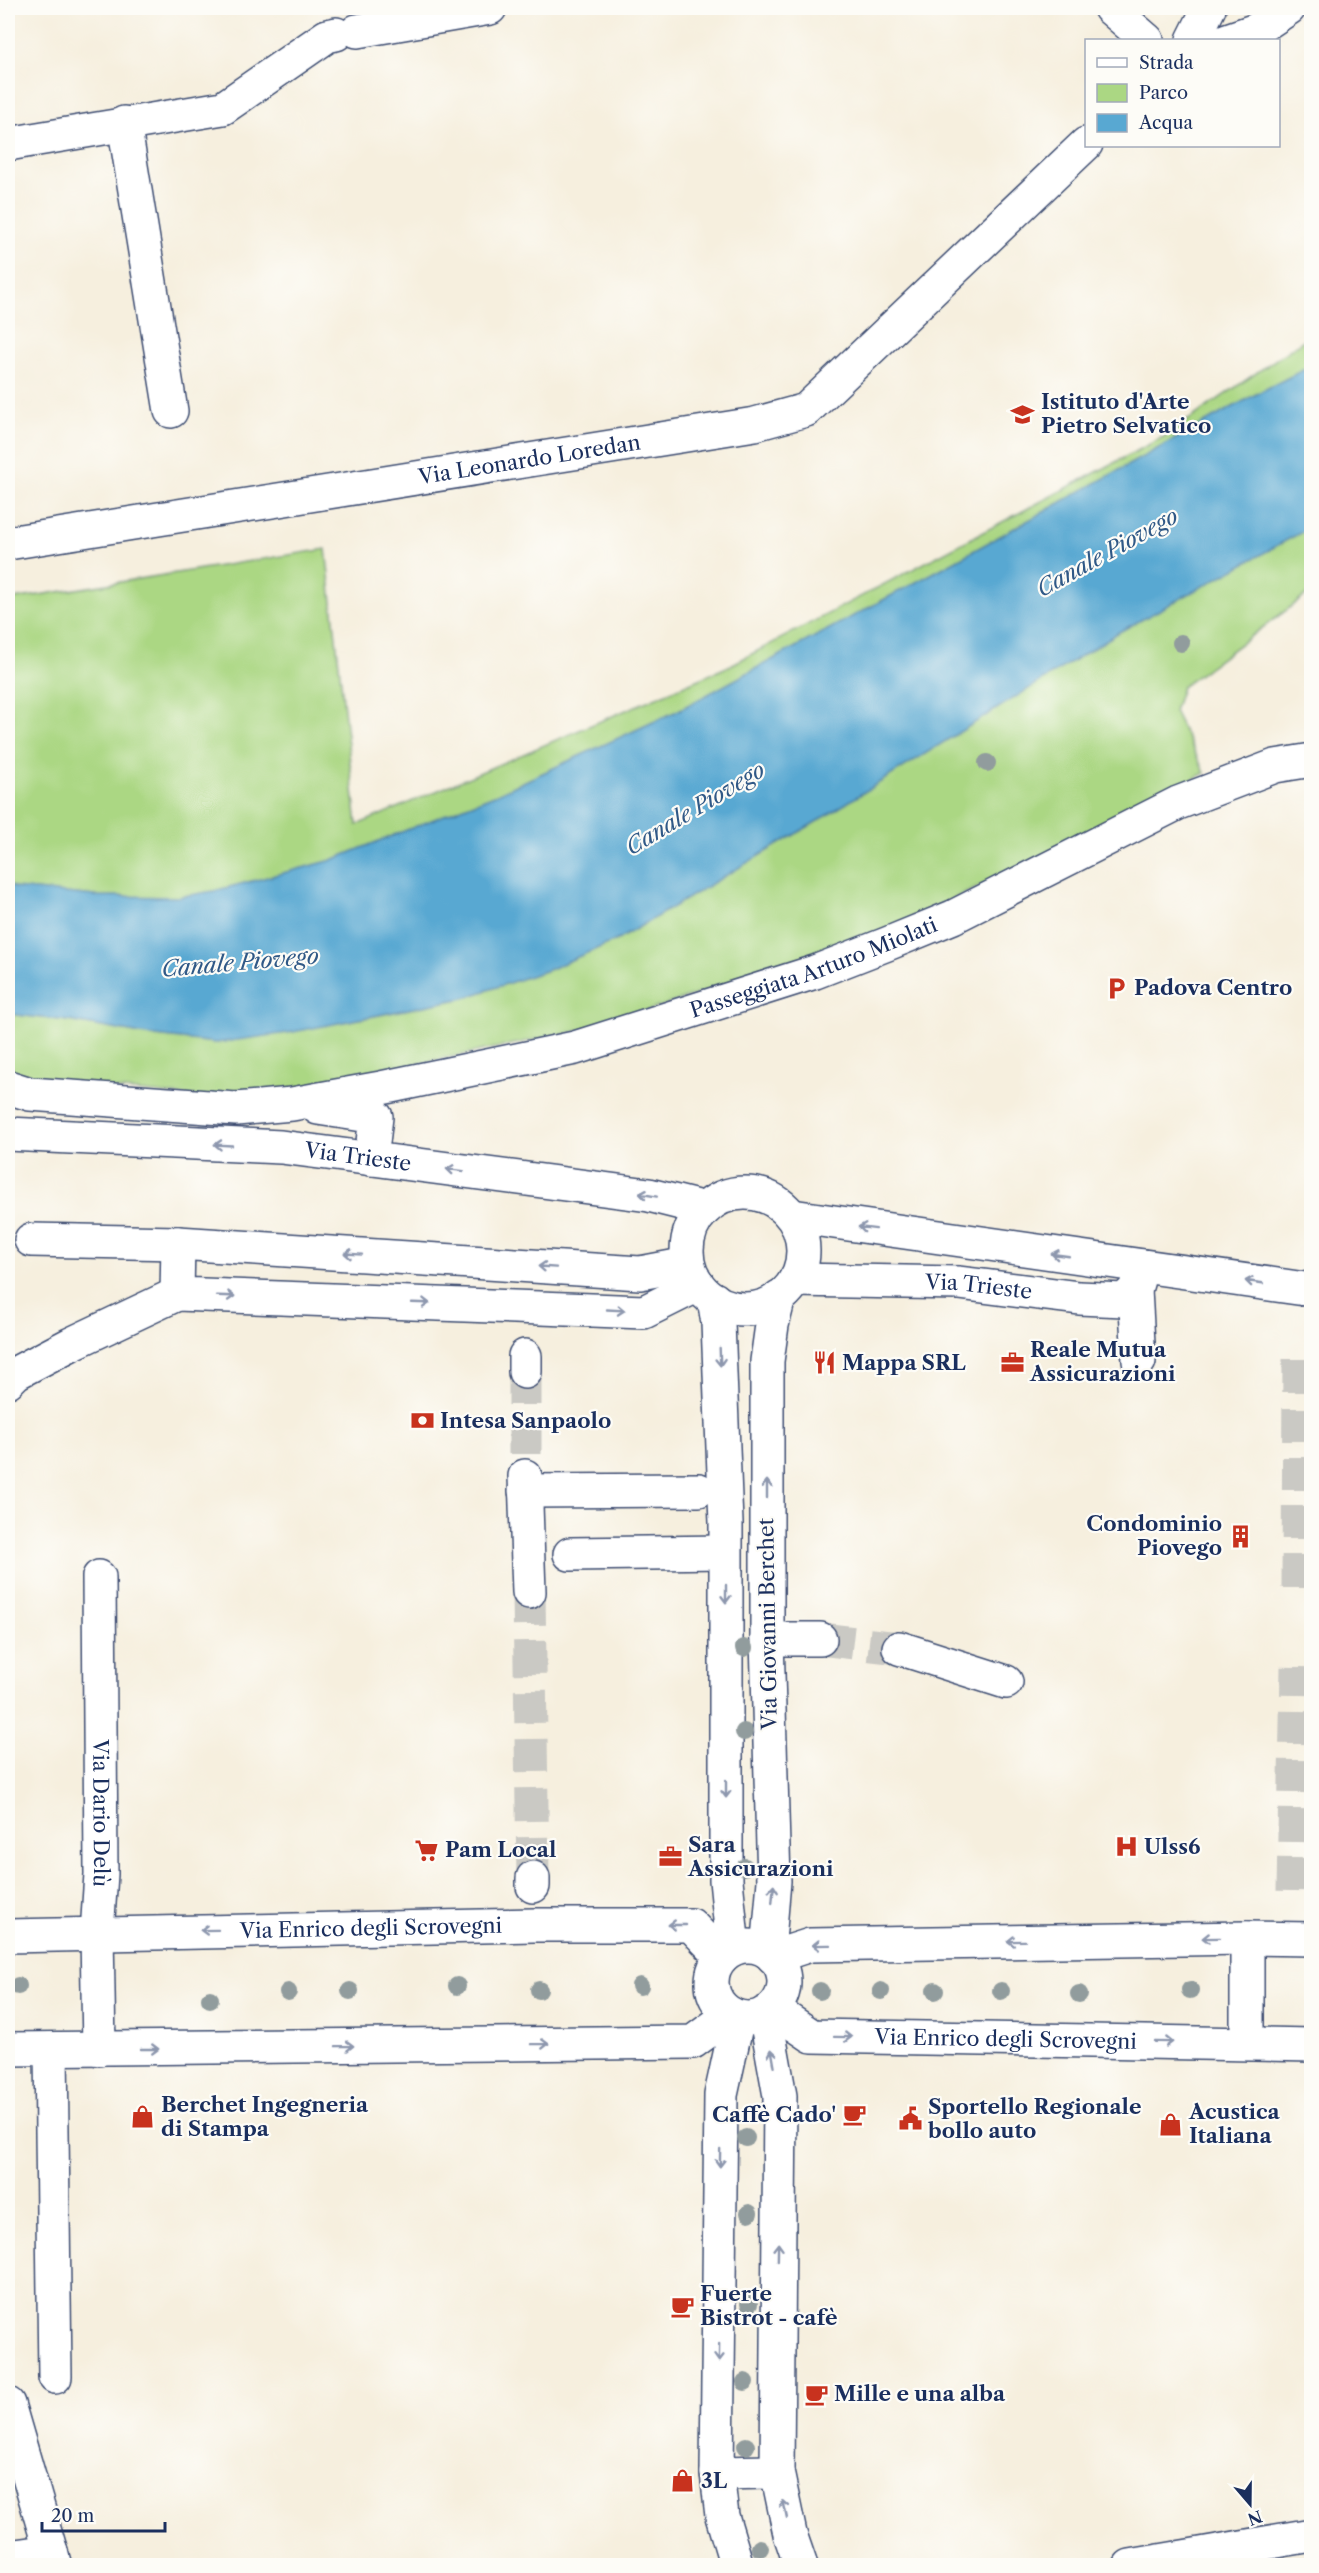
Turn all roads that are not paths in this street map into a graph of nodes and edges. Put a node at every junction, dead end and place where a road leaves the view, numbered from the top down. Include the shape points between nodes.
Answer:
1 (490, 8) edge
2 (1110, 8) edge
3 (1209, 8) edge
4 (1289, 8) edge
5 (1146, 39) edge
6 (1194, 39) edge
7 (1230, 39) edge
8 (124, 123) junction
9 (8, 144) edge
10 (1085, 145) edge
11 (171, 411) dead end
12 (8, 543) edge
13 (1311, 760) edge
14 (8, 1087) edge
15 (292, 1104) junction
16 (8, 1134) edge
17 (371, 1159) junction
18 (705, 1209) junction
19 (792, 1216) junction
20 (31, 1240) dead end
21 (178, 1243) junction
22 (1138, 1278) junction
23 (700, 1282) junction
24 (787, 1289) junction
25 (1311, 1290) edge
26 (177, 1294) junction
27 (1139, 1361) dead end
28 (8, 1381) edge
29 (699, 1490) dead end
30 (726, 1552) junction
31 (570, 1554) dead end
32 (99, 1577) dead end
33 (529, 1586) tunnel mouth
34 (767, 1639) junction
35 (820, 1639) tunnel mouth
36 (899, 1648) tunnel mouth
37 (1006, 1682) dead end
38 (98, 1933) junction
39 (8, 1936) edge
40 (1247, 1938) junction
41 (1311, 1939) edge
42 (728, 1953) junction
43 (771, 1954) junction
44 (752, 2013) junction
45 (1247, 2043) junction
46 (1311, 2045) edge
47 (8, 2049) edge
48 (51, 2049) junction
49 (99, 2049) junction
50 (54, 2377) dead end
51 (8, 2404) edge
52 (777, 2472) junction
53 (717, 2473) junction
54 (1291, 2547) edge
55 (8, 2557) edge
56 (53, 2558) edge
57 (737, 2565) edge
58 (801, 2565) edge
59 (1130, 2565) edge

1 - 8 street via 327,36 223,108
2 - 5 street
3 - 6 street
4 - 7 street via 1256,30
8 - 9 street
8 - 11 street
10 - 12 street, Via Leonardo Loredan via 806,410 755,424
13 - 15 street, Passeggiata Arturo Miolati via 1275,766 1178,803 953,917 815,972 575,1048
14 - 15 street, Passeggiata Arturo Miolati via 30,1094 236,1109
15 - 17 street, Passeggiata Arturo Miolati via 376,1117
17 -> 16 street, Via Trieste via 282,1147
18 -> 17 street, Via Trieste via 649,1195
18 - 19 street, Via Trieste via 734,1194 750,1193 773,1201
18 - 23 street via 696,1220 687,1249
22 -> 19 street, Via Trieste
19 - 24 street via 803,1255 801,1268
20 - 21 street, Via Trieste
23 -> 21 street, Via Trieste via 640,1273
21 - 26 street
22 - 24 street, Via Trieste via 1124,1300 1079,1299 959,1283
25 -> 22 street, Via Trieste
22 - 27 street
23 - 24 street, Via Trieste via 724,1304 747,1308 759,1307
26 -> 23 street via 644,1312
23 -> 30 street, Via Giovanni Berchet via 718,1323
34 -> 24 street, Via Giovanni Berchet via 767,1361 772,1325
26 - 28 street via 71,1344
29 - 33 street via 525,1484
30 - 31 street
30 -> 42 street, Via Giovanni Berchet
32 - 38 street, Via Dario Delù
34 - 35 street
43 -> 34 street, Via Giovanni Berchet via 774,1881
36 - 37 street
38 - 39 street, Via Enrico degli Scrovegni
42 -> 38 street, Via Enrico degli Scrovegni via 691,1925
38 - 49 street, Via Dario Delù
40 - 41 street
40 -> 43 street via 810,1945
40 - 45 street
42 - 43 street via 745,1946
42 - 44 street, Via Enrico degli Scrovegni via 714,1968 714,1994 721,2006
43 - 44 street via 783,1977 784,1989
44 -> 45 street, Via Enrico degli Scrovegni via 812,2036
49 -> 44 street via 693,2042
52 -> 44 street via 780,2096
44 -> 53 street via 721,2095
45 - 46 street, Via Enrico degli Scrovegni
47 - 48 street
48 - 49 street
48 - 50 street
51 - 56 street
52 - 53 street
58 -> 52 street
53 - 57 street via 722,2516
54 - 59 street
55 - 56 street

